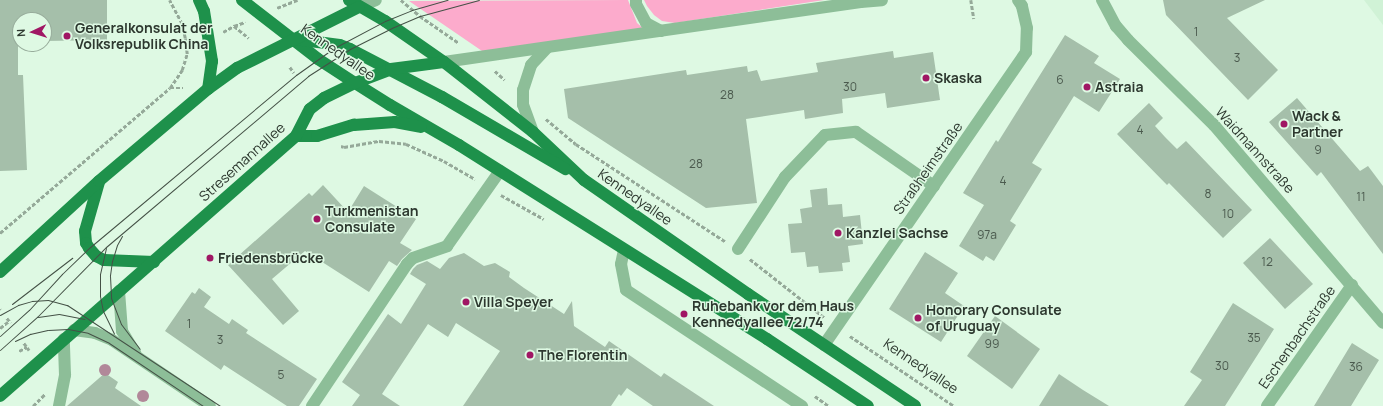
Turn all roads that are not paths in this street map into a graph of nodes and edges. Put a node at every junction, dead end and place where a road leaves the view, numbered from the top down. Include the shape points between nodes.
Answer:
1 (199, 0) edge
2 (242, 0) edge
3 (348, 0) edge
4 (376, 0) edge
5 (636, 0) edge
6 (882, 0) edge
7 (1018, 0) edge
8 (1102, 0) edge
9 (863, 1) edge
10 (359, 7) junction
11 (661, 31) junction
12 (292, 39) junction
13 (547, 48) junction
14 (444, 62) junction
15 (391, 69) junction
16 (355, 83) junction
17 (208, 89) junction
18 (429, 129) junction
19 (533, 132) junction
20 (296, 136) junction
21 (500, 171) junction
22 (584, 180) junction
23 (99, 181) junction
24 (934, 186) junction
25 (738, 249) road end
26 (624, 250) junction
27 (154, 262) junction
28 (0, 272) edge
29 (1352, 285) junction
30 (119, 292) junction
31 (1383, 323) edge
32 (74, 330) junction
33 (64, 339) junction
34 (824, 345) junction
35 (140, 358) junction
36 (0, 396) edge
37 (787, 402) edge
38 (59, 406) edge
39 (210, 406) edge
40 (312, 406) edge
41 (802, 406) edge
42 (868, 406) edge
43 (915, 406) edge
44 (1267, 406) edge

1 - 17 main road via 204,11 212,61
2 - 12 main road, Kennedyallee
3 - 10 main road, Kennedyallee
4 - 10 street
5 - 11 street via 646,23
6 - 9 street, Stresemannallee
7 - 24 street, Straßheimstraße via 1027,28 1026,52
8 - 29 street, Waidmannstraße via 1116,26 1128,40 1214,125
9 - 11 street, Stresemannallee
10 - 12 main road
10 - 14 main road, Kennedyallee via 385,21
11 - 13 street, Stresemannallee
12 - 15 main road via 340,45
12 - 16 main road, Kennedyallee
12 - 17 main road via 237,68
13 - 14 street, Stresemannallee
13 - 19 street via 531,65 523,90 523,105
14 - 15 main road, Stresemannallee
14 - 19 main road, Kennedyallee
15 - 16 main road, Stresemannallee
15 - 22 main road
16 - 18 main road, Kennedyallee
16 - 20 main road, Stresemannallee via 324,98 310,109
17 - 23 main road
18 - 20 main road via 395,122 354,126 317,136
18 - 21 main road, Kennedyallee
19 - 22 main road, Kennedyallee
20 - 27 main road, Stresemannallee
21 - 26 main road, Kennedyallee
21 - 40 street via 447,246 413,258 407,264
22 - 34 main road, Kennedyallee
23 - 27 main road via 86,230 86,243 89,248 104,260
23 - 28 main road
24 - 25 street via 856,132 825,135 785,177
24 - 34 street, Straßheimstraße
26 - 37 street via 621,264 626,290
26 - 42 main road, Kennedyallee via 767,339
27 - 30 main road, Stresemannallee
29 - 31 street, Waidmannstraße
29 - 44 street, Eschenbachstraße
30 - 32 main road, Stresemannallee
30 - 35 street via 122,331
32 - 33 main road, Stresemannallee
32 - 35 street via 89,331 102,336
33 - 36 main road, Stresemannallee
33 - 38 street via 65,375
34 - 43 main road, Kennedyallee
35 - 39 street
37 - 41 street

